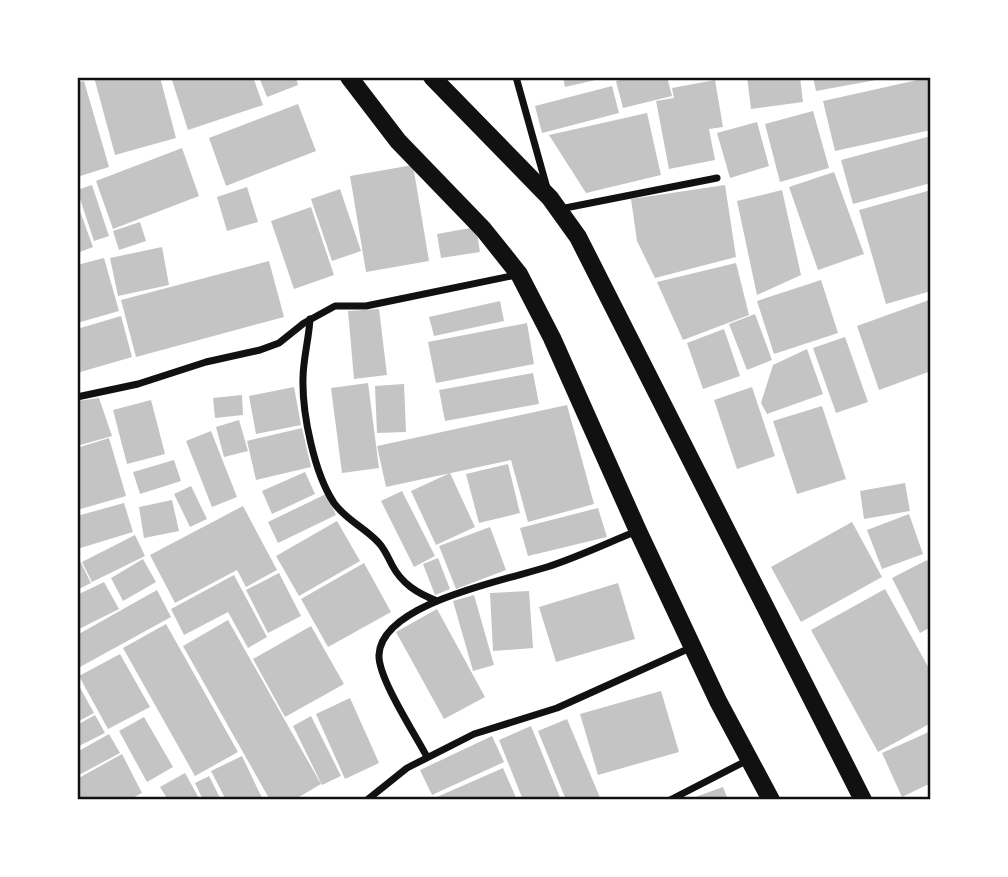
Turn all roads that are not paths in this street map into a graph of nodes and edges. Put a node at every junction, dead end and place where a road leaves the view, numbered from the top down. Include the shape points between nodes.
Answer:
1 (349, 77) edge
2 (432, 77) edge
3 (516, 77) edge
4 (717, 178) dead end
5 (555, 204) junction
6 (519, 274) junction
7 (310, 319) junction
8 (77, 397) edge
9 (638, 531) junction
10 (437, 601) junction
11 (692, 647) junction
12 (427, 757) junction
13 (749, 760) junction
14 (367, 800) edge
15 (670, 800) edge
16 (771, 800) edge
17 (863, 800) edge

1 - 6 main road via 398,141 483,229
2 - 5 main road
3 - 5 street
4 - 5 street
5 - 17 main road via 578,237
6 - 7 street via 366,306 335,306
6 - 9 main road
7 - 8 street via 279,343 260,350
7 - 10 street via 303,400 312,449 333,502 380,544 410,587
9 - 10 street via 551,566
9 - 11 main road
10 - 12 street via 395,625 385,636 379,659
11 - 12 street via 557,708 474,734
11 - 13 main road
12 - 14 street via 391,778
13 - 15 street
13 - 16 main road

